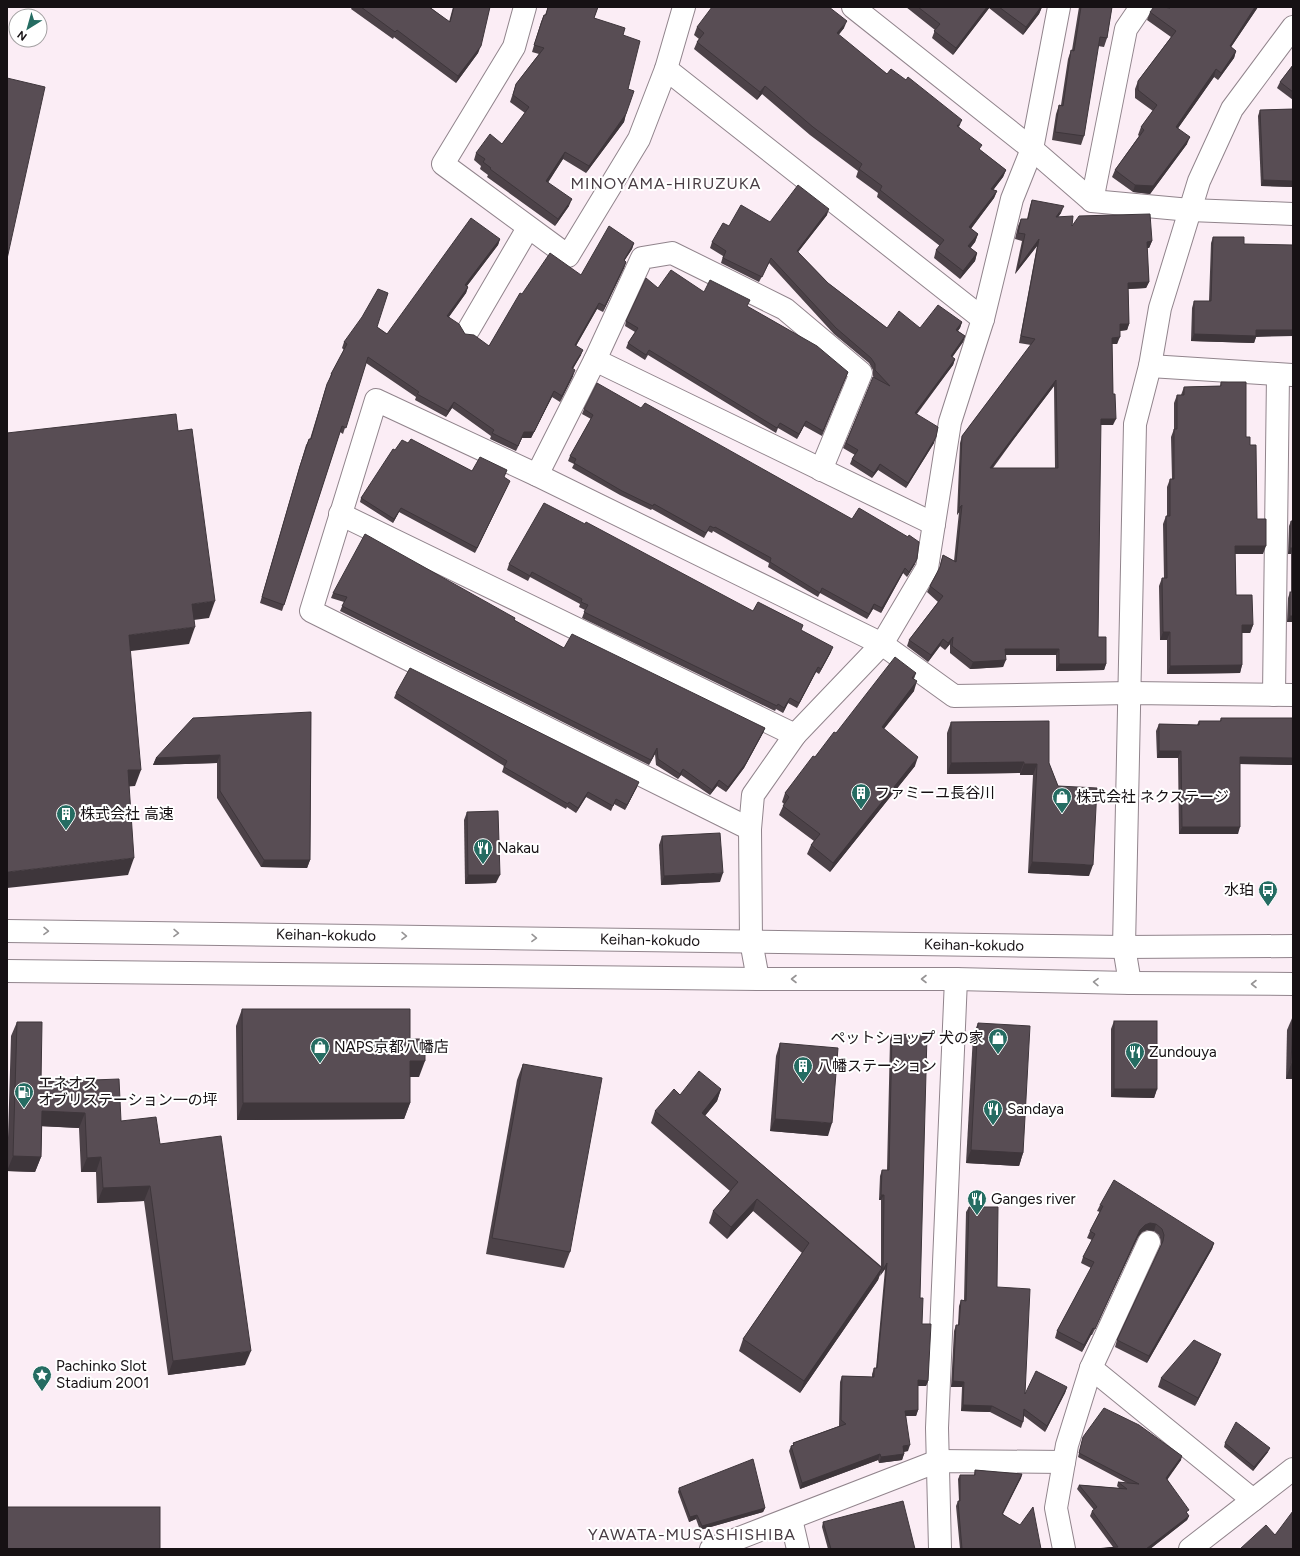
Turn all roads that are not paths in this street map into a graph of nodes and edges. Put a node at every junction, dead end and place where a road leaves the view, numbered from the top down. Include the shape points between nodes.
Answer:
1 (525, 7) edge
2 (684, 7) edge
3 (853, 7) edge
4 (1059, 7) edge
5 (1141, 7) edge
6 (1293, 27) edge
7 (666, 69) junction
8 (1032, 149) junction
9 (1092, 201) junction
10 (1190, 210) junction
11 (1293, 214) edge
12 (528, 228) junction
13 (983, 319) junction
14 (468, 329) dead end
15 (595, 360) junction
16 (1150, 366) junction
17 (1286, 375) edge
18 (821, 470) junction
19 (537, 475) junction
20 (340, 514) junction
21 (934, 524) junction
22 (882, 644) junction
23 (1131, 692) junction
24 (1283, 695) edge
25 (795, 735) junction
26 (750, 830) junction
27 (7, 930) edge
28 (751, 941) junction
29 (1293, 946) edge
30 (1124, 947) junction
31 (7, 971) edge
32 (758, 979) junction
33 (956, 979) junction
34 (1130, 983) junction
35 (1293, 984) edge
36 (1149, 1242) dead end
37 (1091, 1368) junction
38 (938, 1460) junction
39 (1064, 1462) junction
40 (1293, 1469) edge
41 (1253, 1500) junction
42 (791, 1519) junction
43 (711, 1549) edge
44 (798, 1549) edge
45 (940, 1549) edge
46 (1064, 1549) edge
47 (1190, 1549) edge

1 - 12 main road via 514,47 443,164
2 - 7 main road
3 - 8 main road
4 - 8 main road
5 - 9 main road via 1126,29
6 - 10 main road via 1232,109 1199,181
7 - 12 main road via 639,138 568,256
7 - 13 main road
8 - 9 main road
8 - 13 main road via 1012,199
9 - 10 main road
10 - 11 main road
10 - 16 main road via 1160,308
12 - 14 main road
13 - 21 main road via 950,422
15 - 18 main road
15 - 18 main road via 642,258 672,253 785,309 861,373
15 - 19 main road
16 - 17 main road
16 - 23 main road via 1135,424
17 - 24 main road
18 - 21 main road
19 - 20 main road via 376,400
19 - 22 main road
20 - 25 main road
20 - 26 main road via 311,611
21 - 22 main road via 927,568
22 - 23 main road via 954,696
22 - 25 main road
23 - 24 main road
23 - 30 main road
25 - 26 main road via 753,795
26 - 28 main road
27 -> 28 main road, Keihan-kokudo
28 - 30 main road, Keihan-kokudo
28 - 32 main road
29 - 30 main road, Keihan-kokudo
30 - 34 main road
31 - 32 main road
33 -> 32 main road
34 -> 33 main road
33 - 38 main road via 937,1428
35 -> 34 main road
36 - 37 main road
37 - 39 main road via 1066,1445
37 - 41 main road
38 - 39 main road
38 - 42 main road
38 - 45 main road
39 - 46 main road via 1056,1508
40 - 41 main road
41 - 47 main road
42 - 43 main road
42 - 44 main road

